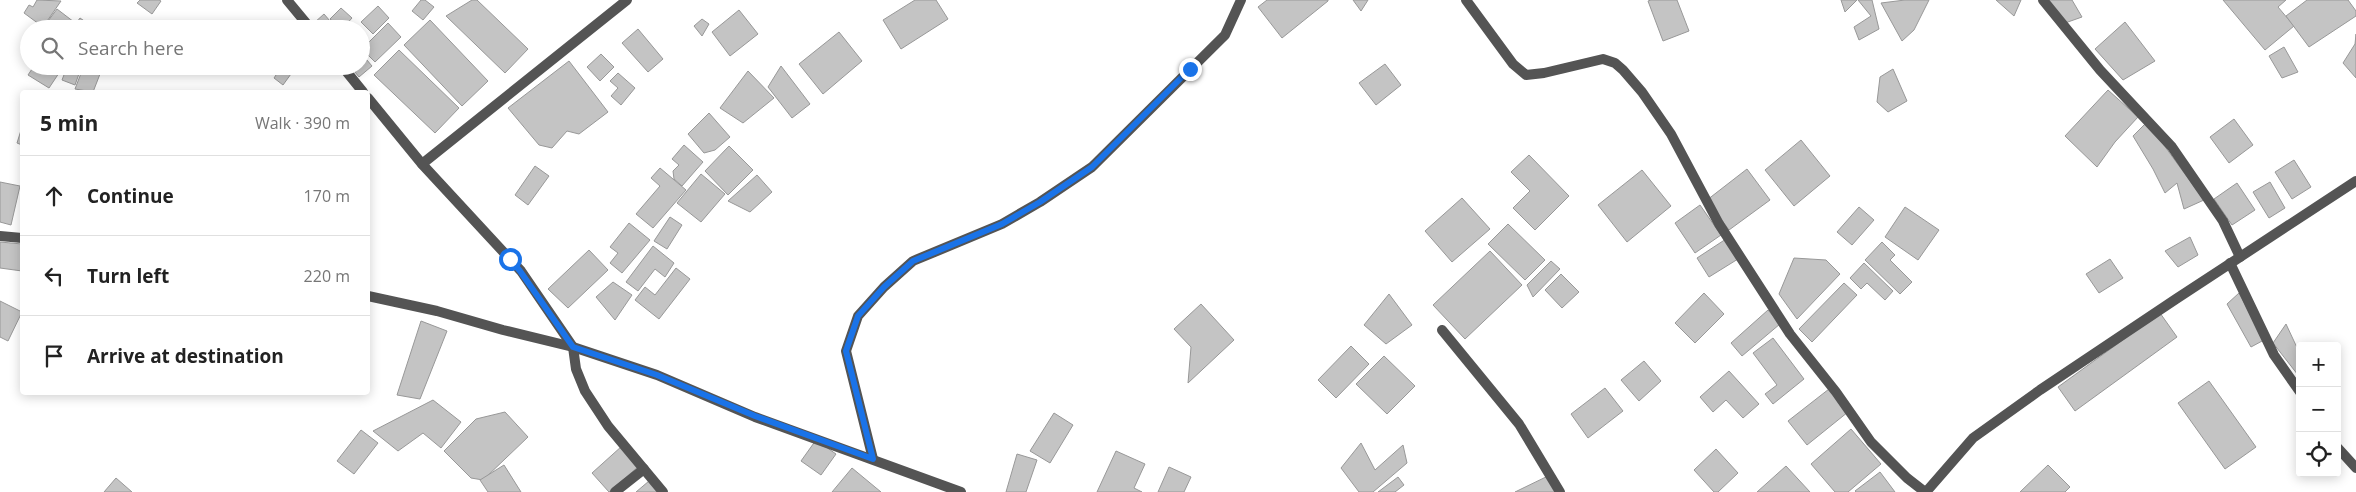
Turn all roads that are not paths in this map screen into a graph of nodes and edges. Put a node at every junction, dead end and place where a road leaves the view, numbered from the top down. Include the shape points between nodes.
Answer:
1 (287, 0) edge
2 (627, 0) edge
3 (1241, 0) edge
4 (1466, 0) edge
5 (2043, 0) edge
6 (304, 20) edge
7 (349, 75) edge
8 (361, 90) edge
9 (370, 100) edge
10 (422, 164) junction
11 (2356, 181) edge
12 (0, 236) edge
13 (20, 238) edge
14 (2240, 257) junction
15 (2230, 263) junction
16 (370, 296) edge
17 (1442, 330) dead end
18 (573, 347) junction
19 (2296, 387) edge
20 (2341, 451) edge
21 (873, 459) junction
22 (2356, 468) edge
23 (644, 470) junction
24 (615, 492) edge
25 (662, 492) edge
26 (961, 492) edge
27 (1560, 492) edge
28 (1926, 492) edge

1 - 6 street
2 - 10 street
3 - 21 street via 1225,35 1092,167 1002,224 913,261 858,316 846,351
4 - 28 street via 1513,64 1526,75 1603,59 1623,70 1671,134 1719,224 1790,334 1871,442
5 - 14 street via 2100,70 2172,147 2224,221
7 - 8 street
9 - 10 street
10 - 18 street via 520,271
11 - 14 street
12 - 13 street
14 - 15 street
15 - 19 street via 2274,355
15 - 28 street via 1973,438
16 - 18 street
17 - 27 street via 1519,424
18 - 21 street via 657,375 755,416
18 - 23 street via 576,369 585,390 608,426
20 - 22 street
21 - 26 street
23 - 24 street
23 - 25 street

